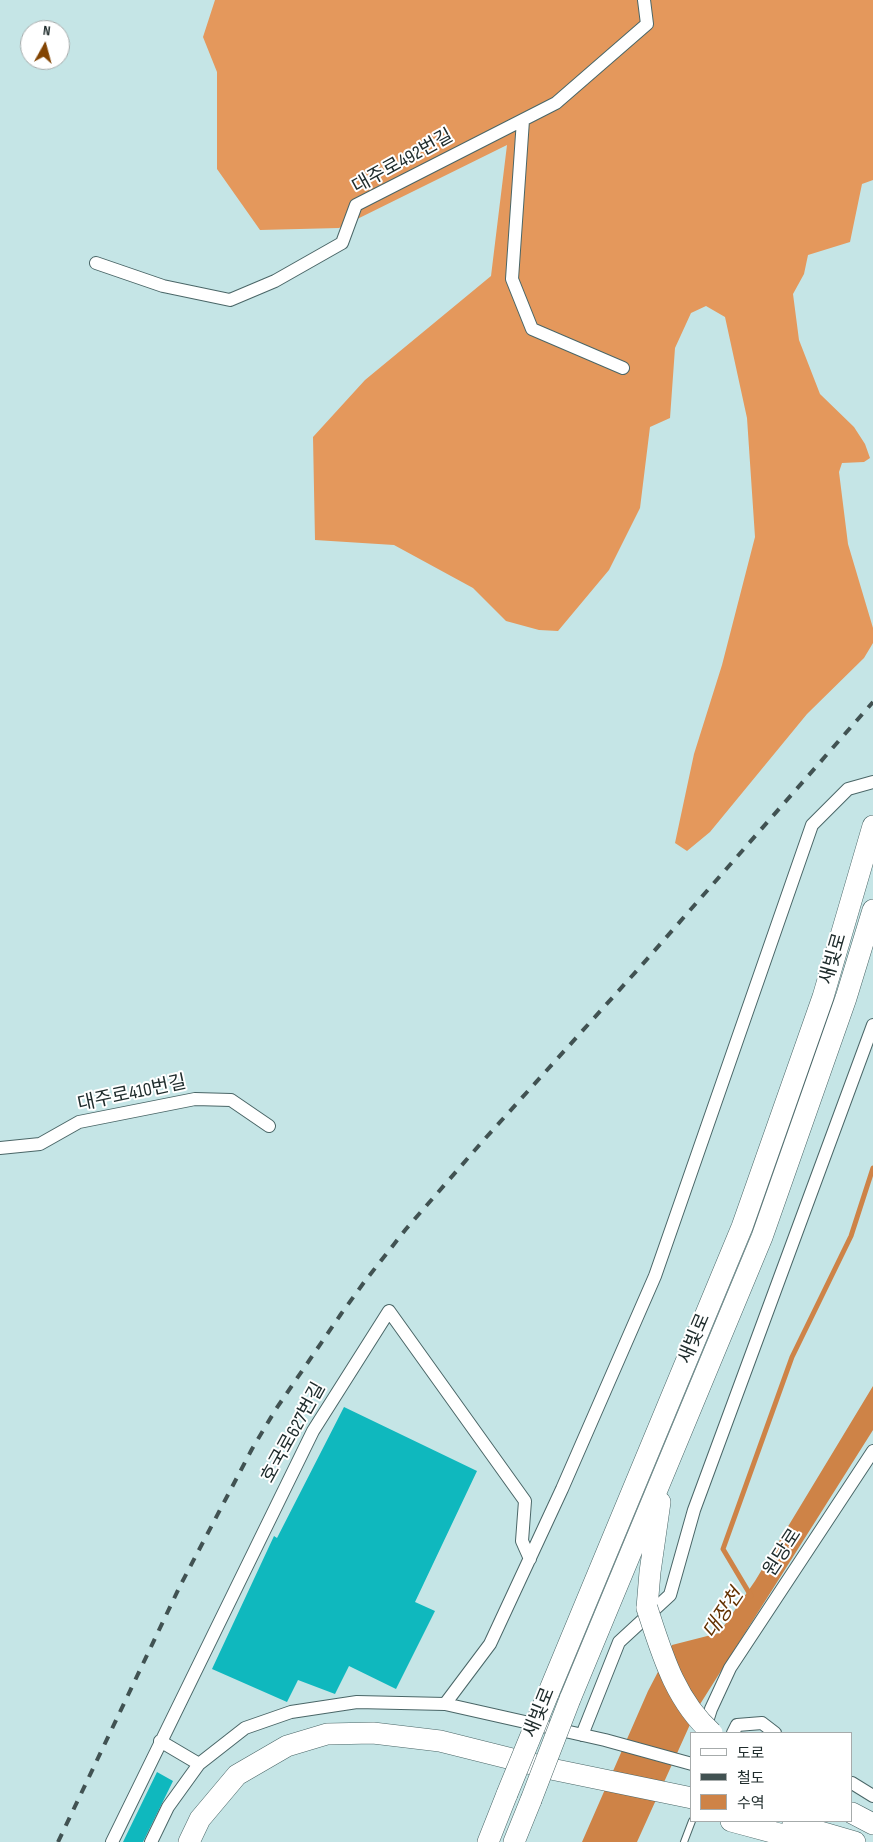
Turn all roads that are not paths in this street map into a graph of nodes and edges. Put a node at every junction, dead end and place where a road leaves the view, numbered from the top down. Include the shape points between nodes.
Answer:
1 (644, 0) edge
2 (523, 120) junction
3 (96, 264) dead end
4 (623, 368) dead end
5 (873, 782) edge
6 (873, 826) edge
7 (873, 910) edge
8 (873, 1025) edge
9 (269, 1126) dead end
10 (0, 1148) edge
11 (873, 1450) edge
12 (665, 1469) junction
13 (530, 1559) junction
14 (445, 1704) junction
15 (703, 1732) edge
16 (711, 1732) edge
17 (733, 1732) edge
18 (774, 1732) edge
19 (582, 1735) junction
20 (160, 1741) junction
21 (688, 1762) edge
22 (199, 1764) junction
23 (555, 1775) junction
24 (853, 1784) edge
25 (873, 1796) edge
26 (690, 1798) edge
27 (690, 1811) edge
28 (853, 1814) edge
29 (692, 1822) edge
30 (735, 1822) edge
31 (785, 1822) edge
32 (873, 1824) edge
33 (112, 1842) edge
34 (151, 1842) edge
35 (189, 1842) edge
36 (201, 1842) edge
37 (488, 1842) edge
38 (514, 1842) edge
39 (684, 1842) edge
40 (809, 1842) edge
41 (855, 1842) edge

1 - 2 street, 대주로492번길 via 647,24 556,103
2 - 3 street, 대주로492번길 via 356,205 342,243 274,281 230,300 163,286
2 - 4 street via 512,278 532,329
5 - 13 street via 848,789 812,825 655,1276
6 - 37 highway, 새빛로, bridge via 823,997 742,1227
7 - 12 highway, 새빛로 via 846,998 762,1237
8 - 19 street via 697,1501 670,1594 619,1642
9 - 10 street, 대주로410번길 via 231,1100 195,1099 79,1122 40,1144
11 - 15 street, 원당로 via 730,1668
12 - 16 highway, bridge via 647,1608 664,1661 680,1695
12 - 38 highway, 새빛로, bridge
13 - 14 street via 490,1644
13 - 20 street, 호국로627번길 via 522,1541 525,1501 389,1311 313,1431
14 - 19 street
14 - 22 street via 357,1702 291,1712 245,1728
17 - 18 street via 737,1724 762,1723
19 - 21 street
20 - 22 street
20 - 33 street, 호국로627번길
22 - 34 street via 168,1807
23 - 26 highway
23 - 27 highway
23 - 35 highway via 440,1741 373,1733 327,1734 287,1746 237,1776 200,1819
23 - 36 highway via 439,1753 372,1745 323,1748 290,1760 246,1785 208,1827
24 - 25 street
28 - 32 highway
29 - 39 lane
30 - 40 highway
31 - 41 highway

